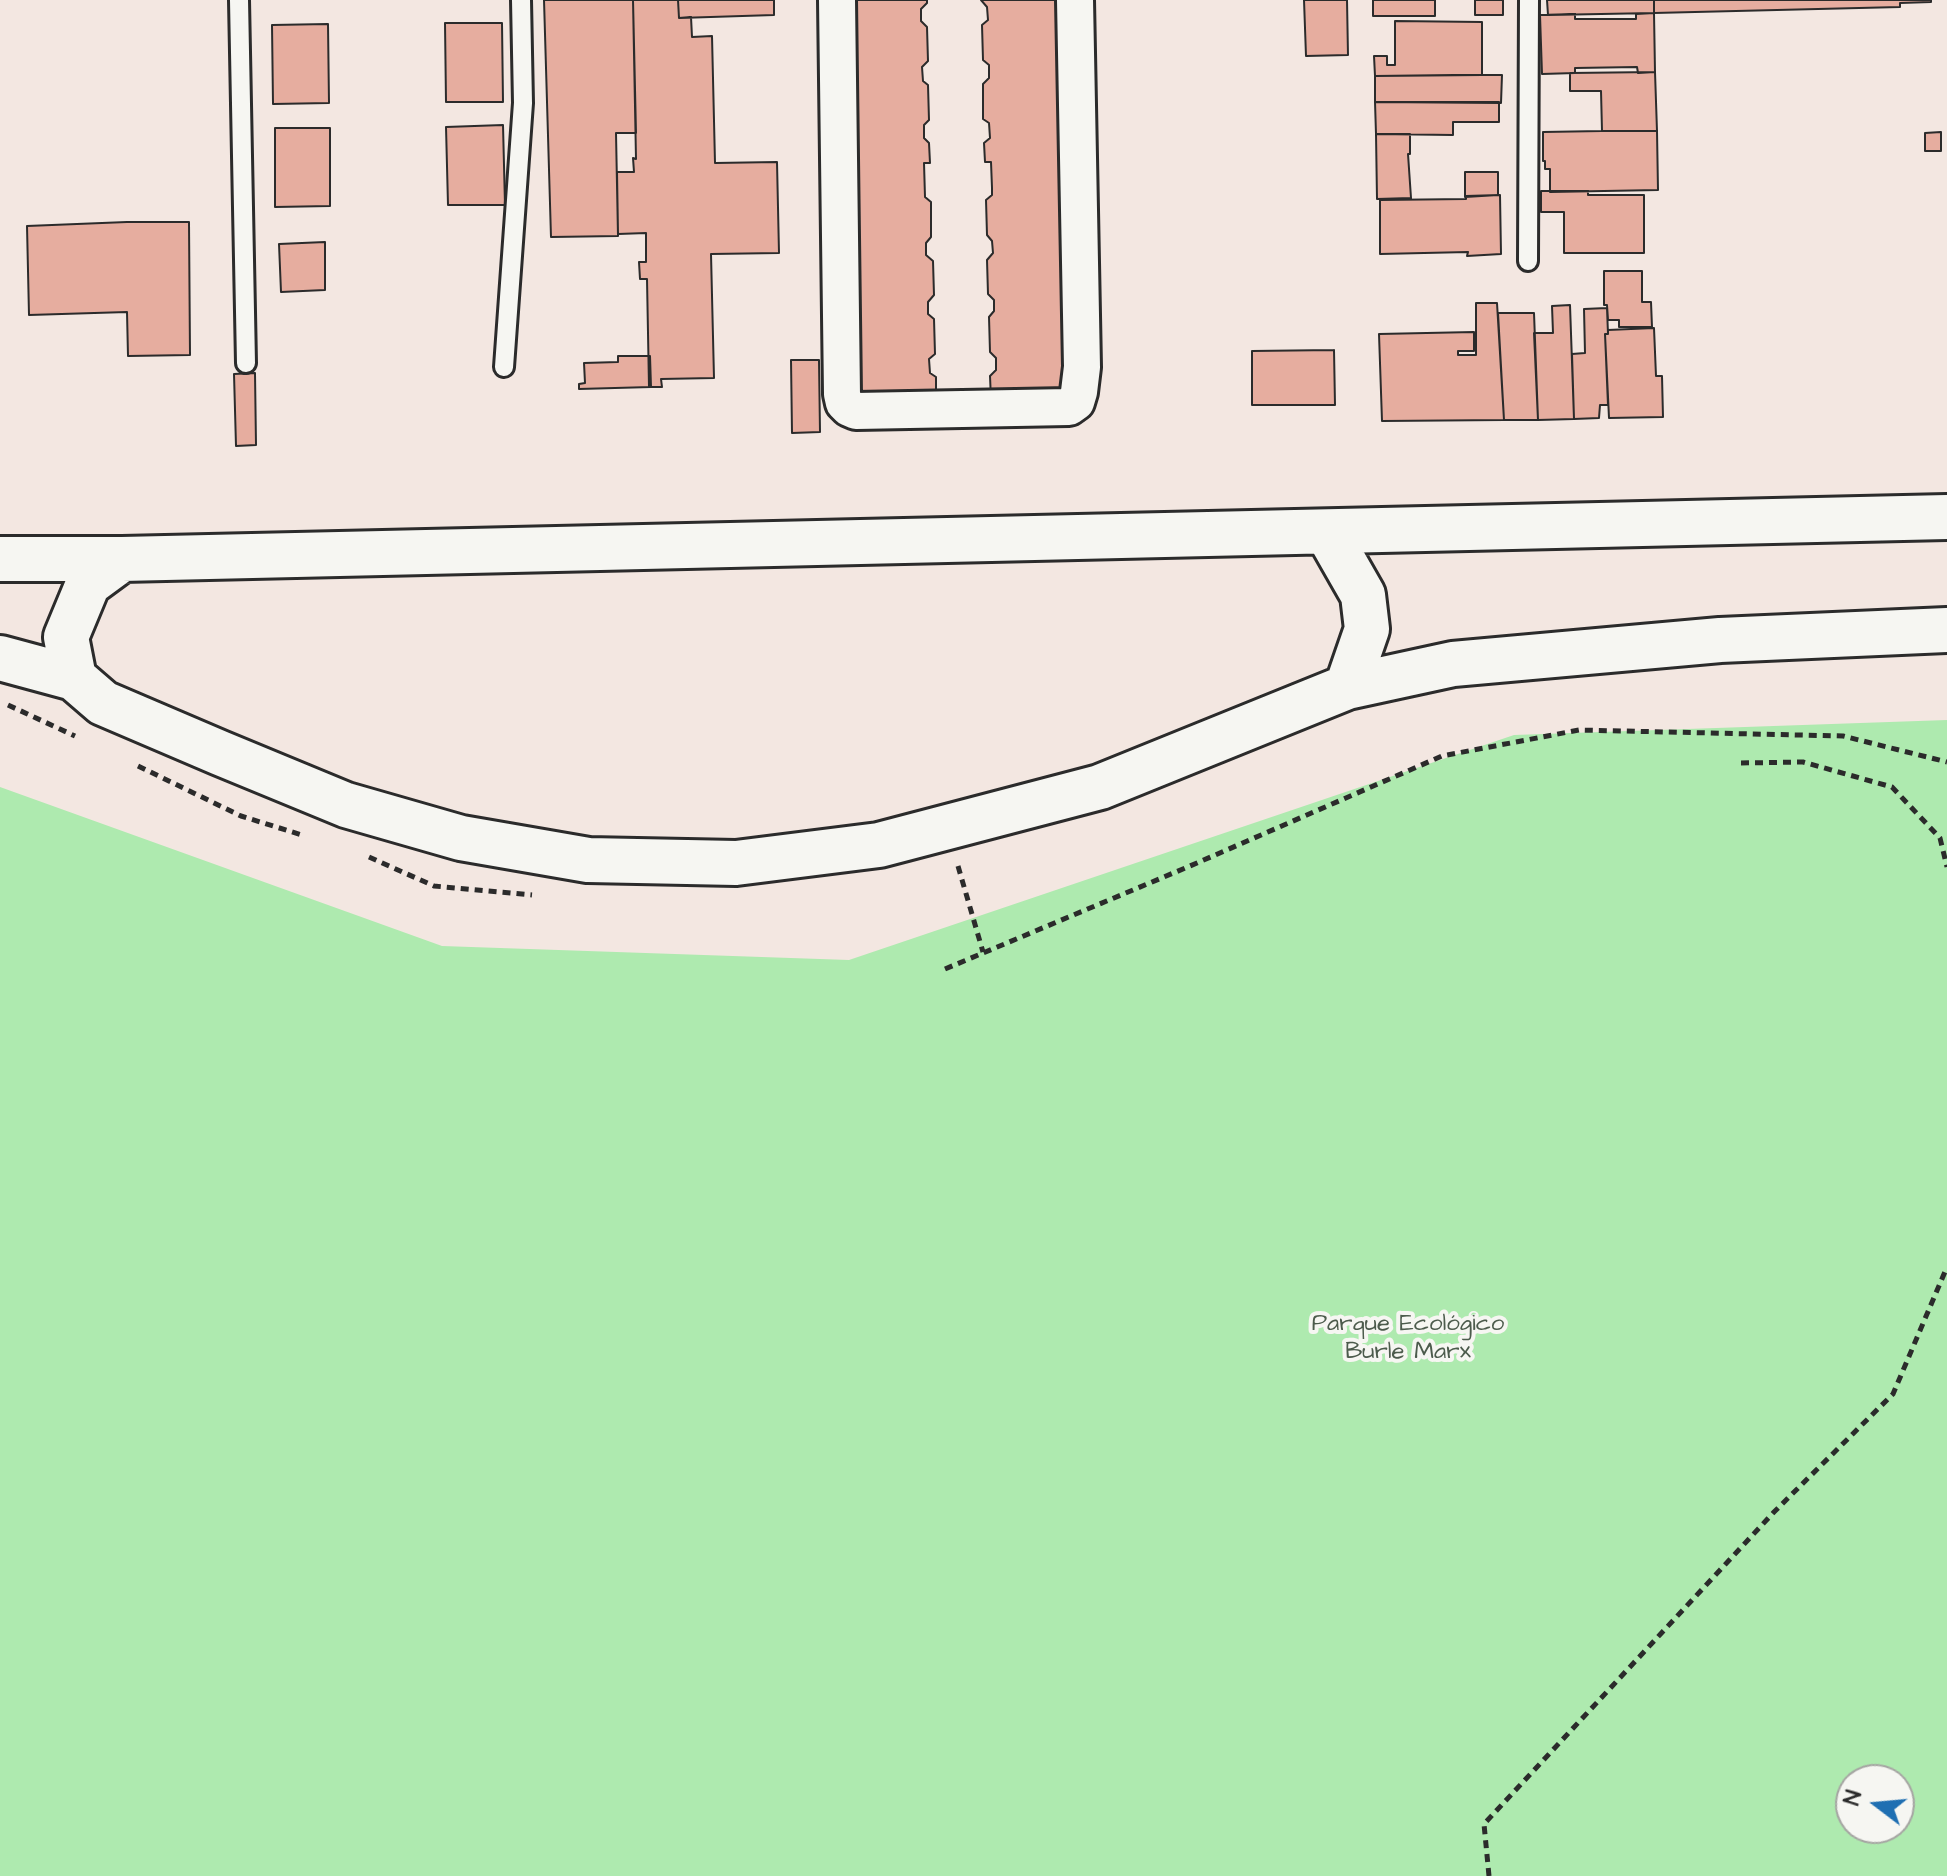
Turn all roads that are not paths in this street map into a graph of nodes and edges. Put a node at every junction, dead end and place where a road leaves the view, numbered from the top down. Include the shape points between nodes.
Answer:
1 (239, 0) edge
2 (521, 0) edge
3 (837, 0) edge
4 (1075, 0) edge
5 (1529, 0) edge
6 (1528, 261) dead end
7 (246, 363) dead end
8 (504, 367) dead end
9 (1947, 517) edge
10 (1327, 532) junction
11 (0, 559) edge
12 (122, 559) junction
13 (1947, 630) edge
14 (0, 658) edge
15 (74, 678) junction
16 (1347, 687) junction

1 - 7 lane
2 - 8 lane via 523,103
3 - 4 street via 842,394 844,403 856,411 1069,407 1076,402 1082,367
5 - 6 lane
9 - 10 street
10 - 12 street
10 - 16 street via 1363,595 1366,618
11 - 12 street
12 - 15 street via 88,584 66,637
13 - 16 street via 1720,640 1453,664
14 - 15 street
15 - 16 street via 103,703 346,805 461,838 588,860 736,863 879,845 1100,787

